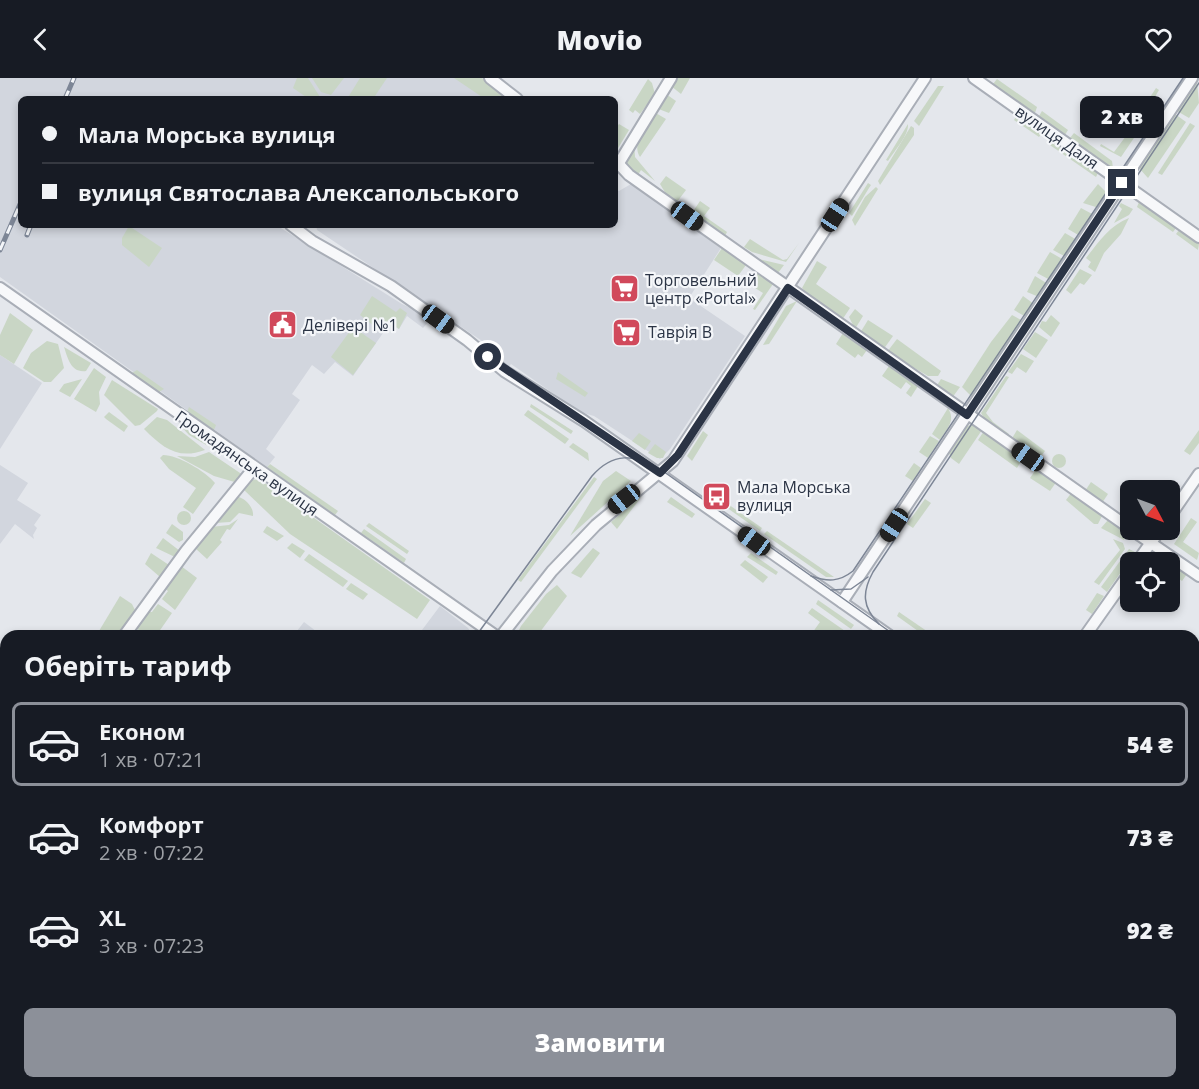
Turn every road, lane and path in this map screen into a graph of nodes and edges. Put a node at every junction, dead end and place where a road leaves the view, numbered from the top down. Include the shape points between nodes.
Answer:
1 (490, 78) edge
2 (671, 78) edge
3 (925, 78) edge
4 (974, 78) edge
5 (1192, 78) edge
6 (514, 96) edge
7 (618, 160) edge
8 (618, 163) edge
9 (1122, 183) junction
10 (295, 228) edge
11 (1199, 237) edge
12 (0, 288) edge
13 (788, 288) junction
14 (967, 415) junction
15 (254, 468) junction
16 (660, 473) junction
17 (1199, 474) edge
18 (1180, 502) edge
19 (1120, 521) edge
20 (1147, 540) edge
21 (1153, 540) edge
22 (1151, 543) junction
23 (1144, 552) edge
24 (1199, 576) edge
25 (1120, 587) edge
26 (842, 602) junction
27 (128, 630) edge
28 (487, 630) edge
29 (506, 630) edge
30 (882, 630) edge
31 (1089, 630) edge

1 - 6 street
2 - 7 street
3 - 13 street
4 - 9 street, вулиця Даля
5 - 9 street
8 - 13 street via 634,179
9 - 11 street, вулиця Даля
9 - 14 street
10 - 16 street via 391,286 504,370
12 - 15 street, Громадянська вулиця
13 - 14 street
13 - 16 street via 678,455
14 - 19 street
14 - 26 street
15 - 27 street
15 - 28 street, Громадянська вулиця
16 - 26 street
16 - 29 street via 614,507 584,537
17 - 18 street
20 - 22 street
21 - 22 street
22 - 23 street
22 - 24 street
25 - 31 street
26 - 30 street

